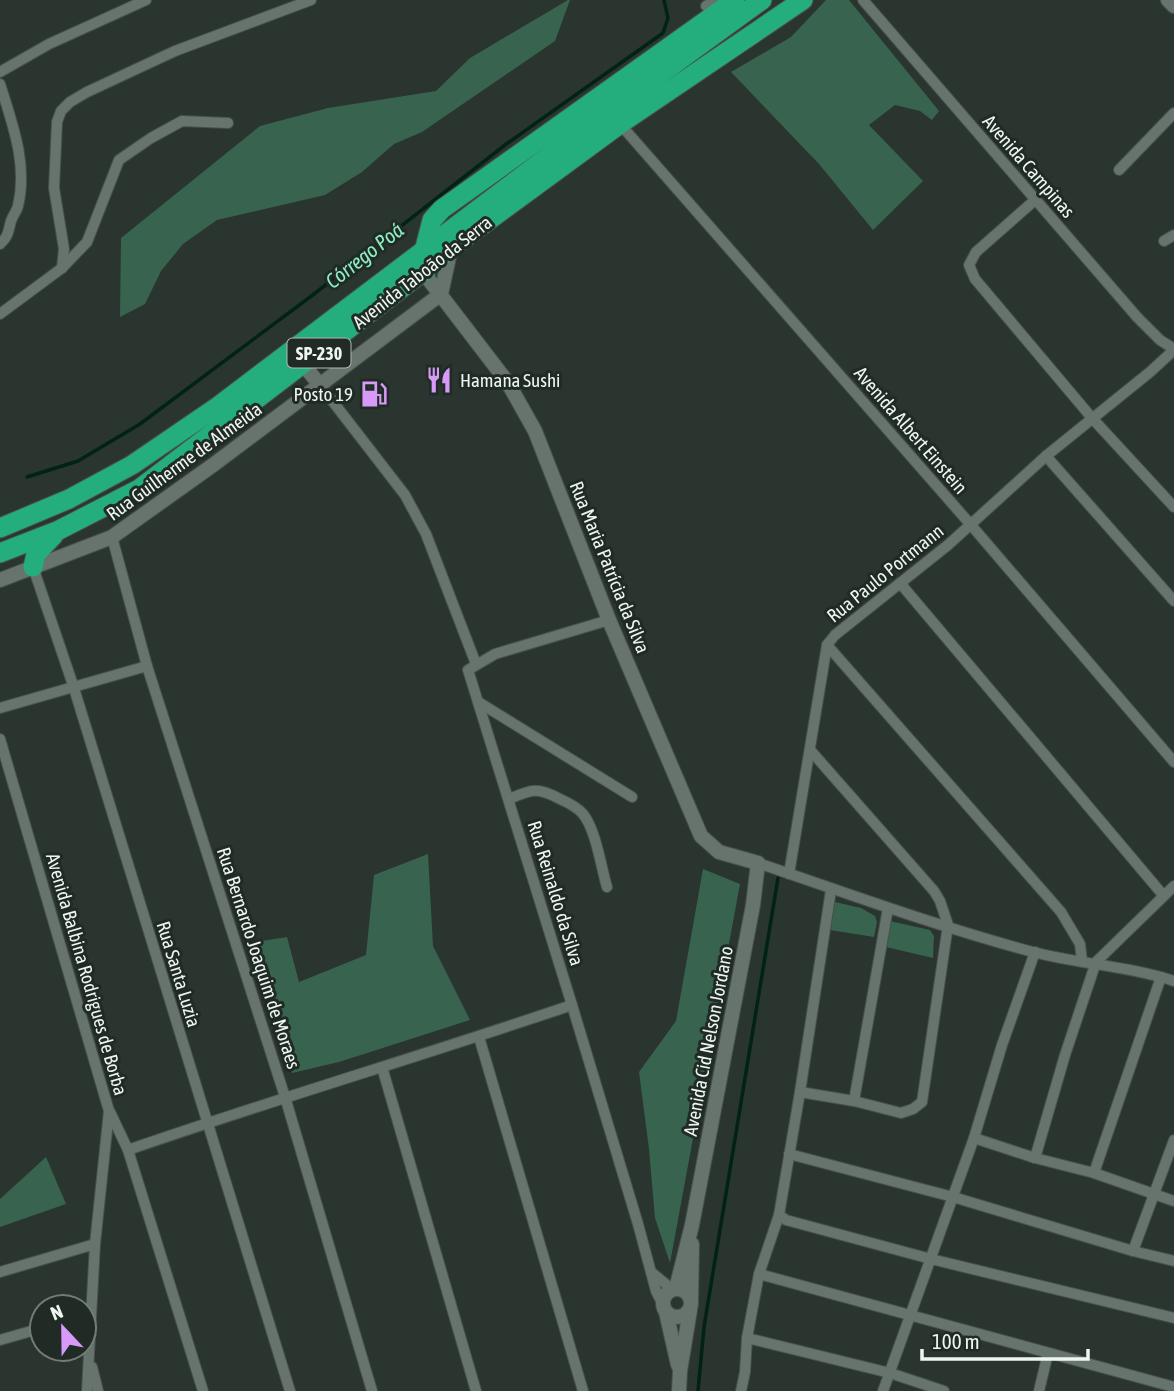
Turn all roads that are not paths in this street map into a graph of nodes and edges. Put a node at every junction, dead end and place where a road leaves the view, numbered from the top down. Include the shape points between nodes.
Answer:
1 (146, 0) edge
2 (311, 0) edge
3 (735, 0) edge
4 (762, 0) edge
5 (803, 0) edge
6 (863, 0) edge
7 (1168, 0) edge
8 (1174, 6) edge
9 (0, 72) edge
10 (0, 84) edge
11 (1174, 113) edge
12 (228, 123) dead end
13 (620, 124) junction
14 (1119, 170) dead end
15 (1035, 200) junction
16 (12, 218) junction
17 (0, 222) edge
18 (0, 244) edge
19 (451, 248) junction
20 (423, 252) junction
21 (62, 268) junction
22 (423, 272) junction
23 (442, 294) junction
24 (0, 314) edge
25 (1174, 350) edge
26 (298, 358) junction
27 (320, 385) junction
28 (1093, 418) junction
29 (1046, 456) junction
30 (1174, 507) edge
31 (971, 525) junction
32 (0, 528) edge
33 (59, 530) junction
34 (112, 537) junction
35 (0, 553) edge
36 (33, 567) junction
37 (0, 580) edge
38 (900, 583) junction
39 (1174, 601) edge
40 (609, 621) junction
41 (827, 645) junction
42 (476, 664) junction
43 (147, 666) junction
44 (73, 685) junction
45 (480, 703) junction
46 (0, 708) edge
47 (0, 739) edge
48 (811, 751) junction
49 (1174, 762) edge
50 (632, 797) dead end
51 (509, 799) junction
52 (758, 863) junction
53 (789, 874) junction
54 (1174, 886) edge
55 (607, 887) dead end
56 (831, 890) junction
57 (1163, 895) junction
58 (888, 908) junction
59 (948, 925) junction
60 (1035, 952) junction
61 (1082, 961) junction
62 (1096, 962) junction
63 (1161, 977) junction
64 (1174, 981) edge
65 (572, 1005) junction
66 (479, 1037) junction
67 (382, 1067) junction
68 (800, 1091) junction
69 (285, 1097) junction
70 (854, 1101) junction
71 (109, 1111) junction
72 (206, 1123) junction
73 (974, 1138) junction
74 (1174, 1140) edge
75 (128, 1150) junction
76 (789, 1154) junction
77 (1035, 1158) junction
78 (1094, 1173) junction
79 (1154, 1195) junction
80 (953, 1197) junction
81 (1174, 1201) edge
82 (779, 1215) junction
83 (692, 1226) junction
84 (95, 1244) junction
85 (1133, 1251) junction
86 (931, 1259) junction
87 (1174, 1261) edge
88 (0, 1272) edge
89 (651, 1272) junction
90 (759, 1274) junction
91 (674, 1289) junction
92 (90, 1293) edge
93 (690, 1305) junction
94 (665, 1308) junction
95 (1173, 1315) edge
96 (910, 1316) junction
97 (28, 1332) edge
98 (747, 1338) junction
99 (0, 1340) edge
100 (1048, 1353) junction
101 (89, 1363) edge
102 (91, 1363) edge
103 (680, 1371) junction
104 (890, 1373) junction
105 (1174, 1387) edge
106 (87, 1391) edge
107 (98, 1391) edge
108 (203, 1391) edge
109 (290, 1391) edge
110 (372, 1391) edge
111 (476, 1391) edge
112 (583, 1391) edge
113 (679, 1391) edge
114 (741, 1391) edge
115 (883, 1391) edge
116 (944, 1391) edge
117 (1038, 1391) edge

1 - 9 street
2 - 21 street via 175,51 87,92 61,111 54,188 64,249
3 - 20 highway via 442,209 432,220
4 - 20 highway, Avenida Taboão da Serra / SP-230
5 - 13 highway, Avenida Taboão da Serra / SP-230
6 - 15 street, Avenida Campinas
7 - 8 street
10 - 16 street via 20,161 18,208
11 - 14 street
12 - 21 street via 183,121 119,160 88,242
13 - 19 highway, Avenida Taboão da Serra / SP-230
13 - 31 street, Avenida Albert Einstein
15 - 25 street, Avenida Campinas via 1150,331
15 - 28 street via 976,251 969,265 975,279
16 - 17 street
16 - 18 street via 8,237
19 - 22 highway, Avenida Taboão da Serra / SP-230
19 - 23 street
20 - 22 highway
20 - 26 highway, Avenida Taboão da Serra / SP-230
21 - 24 street
22 - 23 street, Rua Maria Patrícia da Silva
22 - 26 highway, Avenida Taboão da Serra / SP-230
23 - 27 street, Rua Guilherme de Almeida
23 - 40 street, Rua Maria Patrícia da Silva via 508,383 535,431
25 - 28 street, Rua Paulo Portmann
26 - 27 street
26 - 32 highway, Avenida Taboão da Serra / SP-230 via 132,465 69,499
26 - 33 highway, Avenida Taboão da Serra / SP-230 via 139,489
27 - 34 street, Rua Guilherme de Almeida
27 - 42 street via 405,495 426,534
28 - 29 street, Rua Paulo Portmann
28 - 30 street
29 - 31 street, Rua Paulo Portmann
29 - 39 street
31 - 38 street, Rua Paulo Portmann
31 - 49 street, Avenida Albert Einstein
33 - 35 highway, Avenida Taboão da Serra / SP-230
33 - 36 highway via 36,554
34 - 36 street, Rua Guilherme de Almeida
34 - 43 street, Rua Bernardo Joaquim de Moraes
36 - 37 street, Rua Guilherme de Almeida
36 - 44 street, Rua Santa Luzia
38 - 41 street, Rua Paulo Portmann
38 - 57 street
40 - 42 street via 495,654
40 - 52 street, Rua Maria Patrícia da Silva via 701,836 719,852
41 - 48 street, Rua Paulo Portmann
41 - 61 street via 1061,912 1080,943
42 - 45 street, Rua Reinaldo da Silva via 468,670
43 - 44 street
43 - 69 street, Rua Bernardo Joaquim de Moraes
44 - 46 street
44 - 72 street, Rua Santa Luzia
45 - 50 street
45 - 51 street, Rua Reinaldo da Silva
47 - 71 street, Avenida Balbina Rodrigues de Borba
48 - 53 street, Rua Paulo Portmann
48 - 59 street via 934,891
51 - 55 street via 538,789 582,813
51 - 65 street, Rua Reinaldo da Silva
52 - 53 street
52 - 83 street, Avenida Cid Nelson Jordano
53 - 56 street
54 - 57 street
56 - 58 street
56 - 68 street
57 - 62 street
58 - 59 street
58 - 70 street
59 - 60 street
59 - 70 street via 922,1102 901,1113
60 - 61 street
60 - 73 street
61 - 62 street
62 - 63 street
62 - 77 street
63 - 64 street
63 - 78 street
65 - 66 street
65 - 89 street, Rua Reinaldo da Silva
66 - 67 street
66 - 112 street
67 - 69 street
67 - 111 street
68 - 70 street
68 - 76 street
69 - 72 street
69 - 110 street, Rua Bernardo Joaquim de Moraes
71 - 75 street
71 - 84 street, Avenida Balbina Rodrigues de Borba
72 - 75 street
72 - 109 street, Rua Santa Luzia
73 - 77 street
73 - 80 street
74 - 79 street
75 - 108 street
76 - 80 street
76 - 82 street
77 - 78 street
78 - 79 street
79 - 81 street
79 - 85 street
80 - 85 street
80 - 86 street
82 - 86 street
82 - 90 street
83 - 91 street, Avenida Cid Nelson Jordano
83 - 93 street, Avenida Cid Nelson Jordano
84 - 88 street
84 - 92 street, Avenida Balbina Rodrigues de Borba
85 - 87 street
86 - 95 street
86 - 96 street
89 - 91 street
89 - 94 street, Rua Reinaldo da Silva
90 - 96 street
90 - 98 street
91 - 93 street via 686,1292
91 - 94 street via 666,1295
93 - 94 street via 678,1317
93 - 103 street, Avenida Cid Nelson Jordano
94 - 103 street, Avenida Cid Nelson Jordano
96 - 100 street
96 - 104 street
97 - 99 street
98 - 104 street
98 - 114 street
100 - 105 street
100 - 117 street
101 - 106 street, Avenida Balbina Rodrigues de Borba
102 - 107 street
103 - 113 street, Avenida Cid Nelson Jordano
104 - 115 street
104 - 116 street

